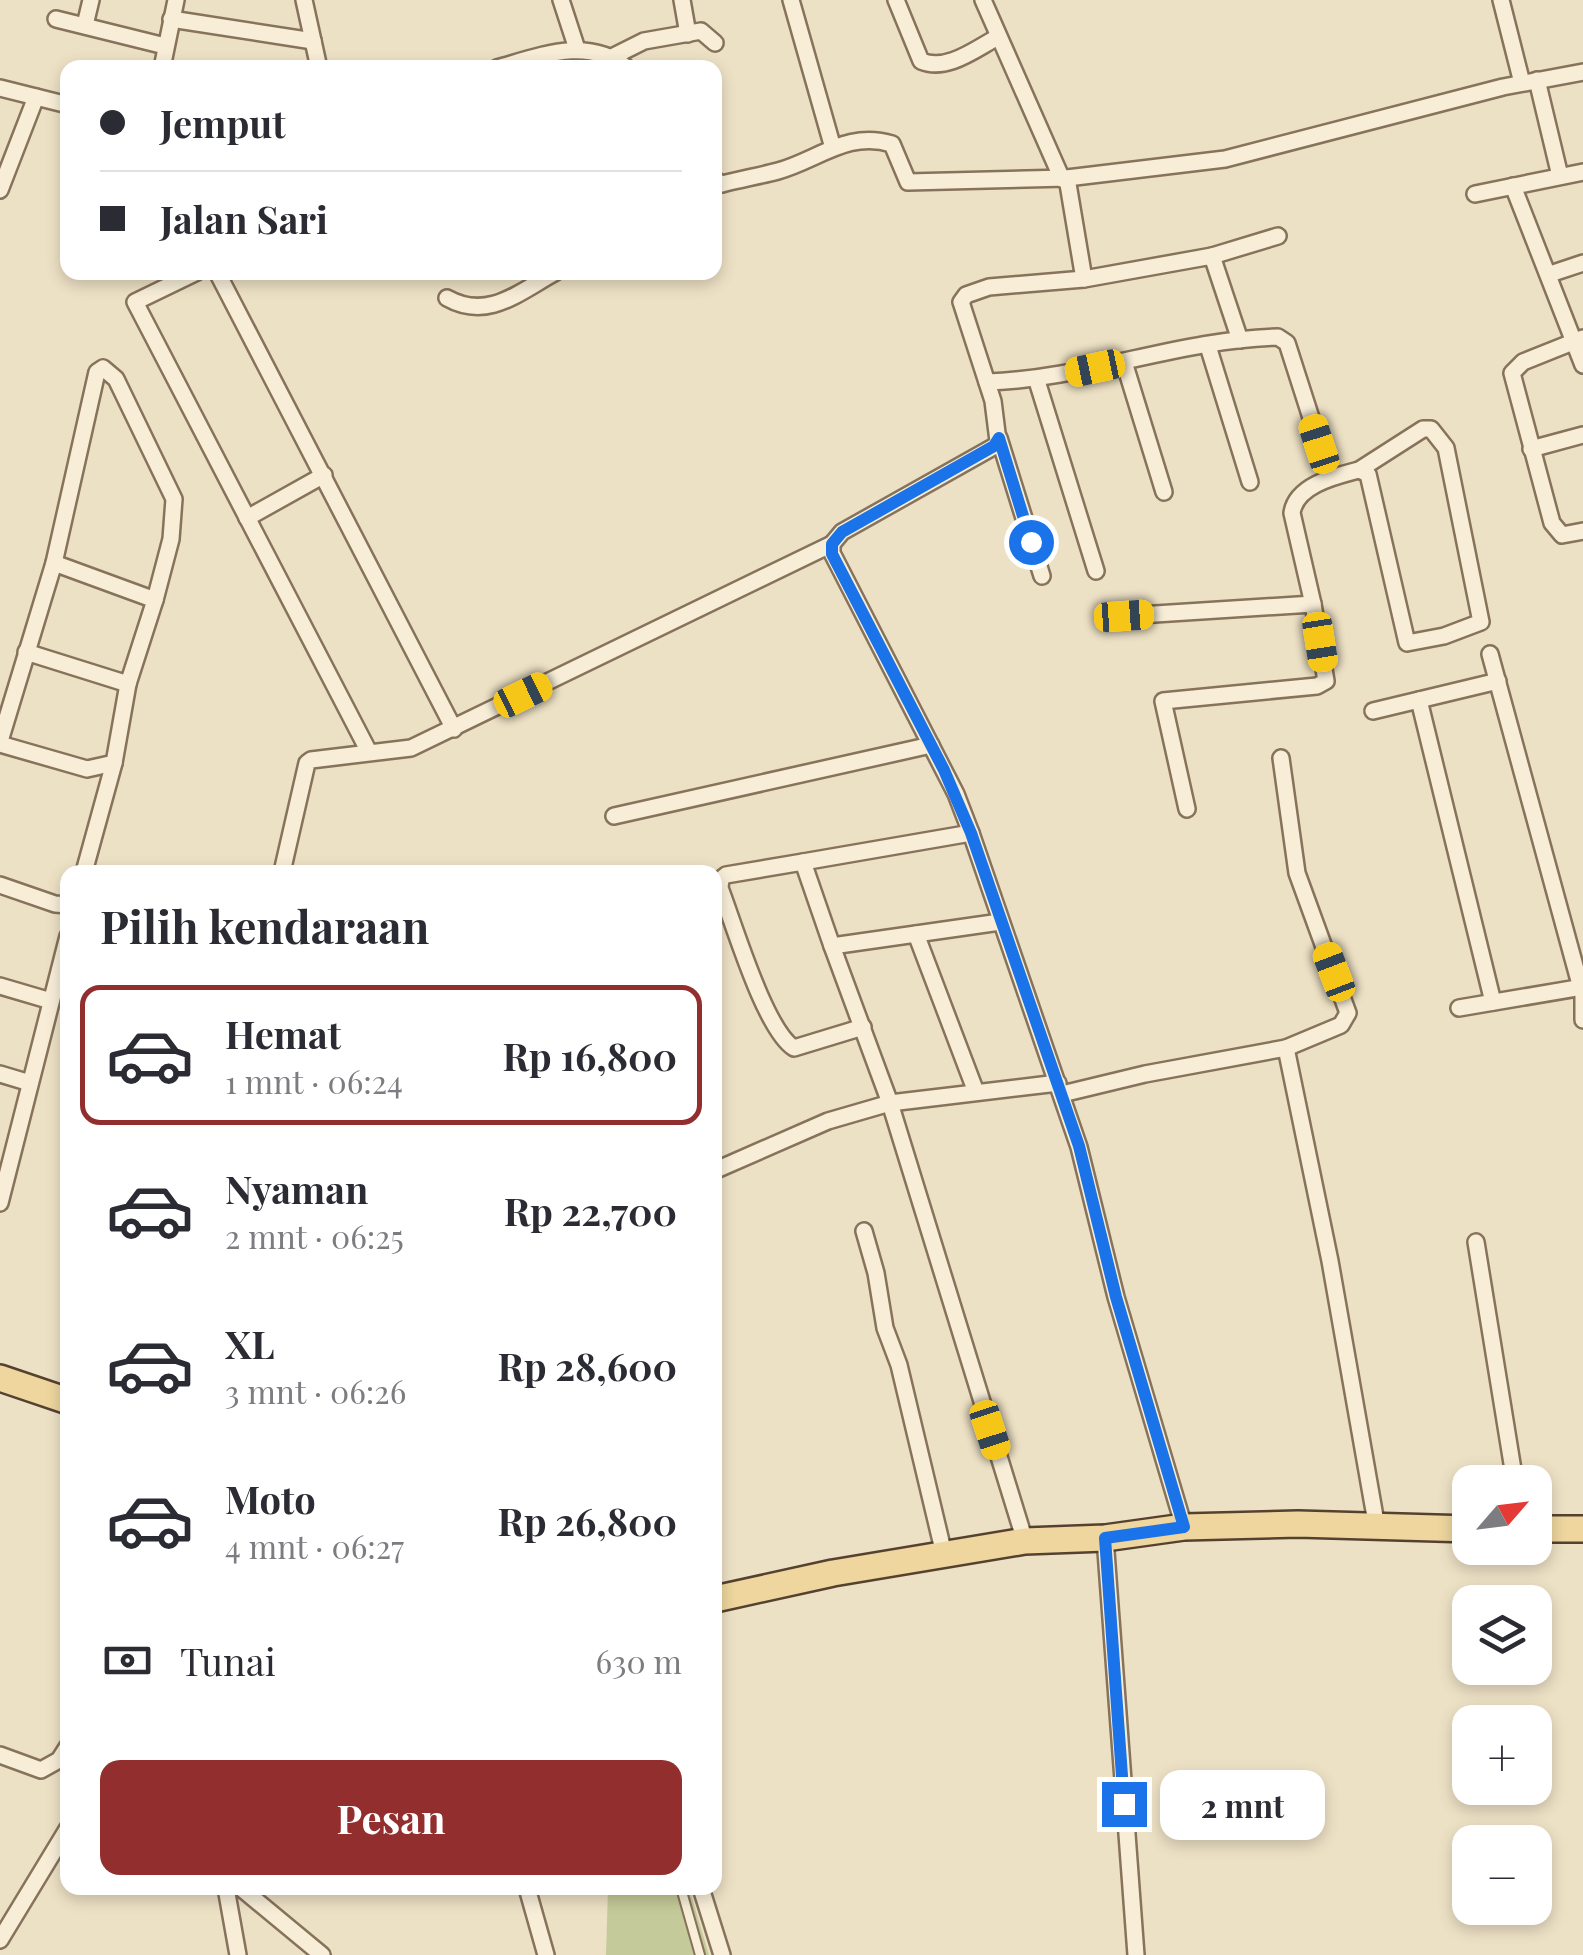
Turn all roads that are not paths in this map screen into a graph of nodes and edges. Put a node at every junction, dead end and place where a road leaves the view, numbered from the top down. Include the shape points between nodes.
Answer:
1 (91, 0) edge
2 (176, 0) edge
3 (304, 0) edge
4 (682, 0) edge
5 (790, 0) edge
6 (896, 0) edge
7 (982, 0) edge
8 (1501, 0) edge
9 (562, 2) edge
10 (56, 19) dead end
11 (172, 19) junction
12 (85, 25) junction
13 (688, 34) junction
14 (998, 37) junction
15 (313, 41) junction
16 (715, 42) dead end
17 (166, 46) junction
18 (578, 50) junction
19 (557, 51) junction
20 (612, 57) junction
21 (163, 60) edge
22 (317, 60) edge
23 (525, 60) edge
24 (616, 60) edge
25 (1583, 72) edge
26 (1529, 82) junction
27 (0, 88) edge
28 (36, 98) junction
29 (60, 103) edge
30 (833, 148) junction
31 (1583, 172) edge
32 (1560, 176) junction
33 (1064, 178) junction
34 (722, 183) edge
35 (1513, 186) junction
36 (0, 190) edge
37 (1475, 194) dead end
38 (1278, 236) dead end
39 (1212, 256) junction
40 (1583, 263) edge
41 (1550, 274) junction
42 (1084, 279) junction
43 (180, 280) edge
44 (221, 280) edge
45 (541, 280) edge
46 (448, 298) dead end
47 (1579, 339) edge
48 (1240, 340) junction
49 (1208, 346) junction
50 (1124, 362) junction
51 (1583, 365) edge
52 (1037, 381) junction
53 (987, 382) junction
54 (1583, 435) edge
55 (999, 438) junction
56 (1531, 449) junction
57 (1359, 470) junction
58 (324, 475) junction
59 (1330, 477) junction
60 (1250, 482) dead end
61 (1164, 492) dead end
62 (247, 518) junction
63 (1583, 532) edge
64 (832, 544) junction
65 (54, 563) junction
66 (1096, 571) dead end
67 (1042, 576) dead end
68 (155, 600) junction
69 (1313, 604) junction
70 (1124, 616) dead end
71 (26, 652) junction
72 (1490, 654) dead end
73 (1498, 680) junction
74 (128, 684) junction
75 (1420, 700) junction
76 (1372, 712) dead end
77 (454, 729) junction
78 (0, 742) edge
79 (931, 745) junction
80 (369, 752) junction
81 (1282, 758) dead end
82 (114, 763) junction
83 (1188, 810) dead end
84 (614, 816) dead end
85 (971, 833) junction
86 (803, 862) junction
87 (86, 865) edge
88 (284, 865) edge
89 (722, 878) edge
90 (0, 884) edge
91 (722, 893) edge
92 (60, 904) edge
93 (1000, 922) junction
94 (916, 934) junction
95 (832, 946) junction
96 (60, 967) edge
97 (0, 986) edge
98 (1582, 988) edge
99 (51, 1001) junction
100 (1493, 1002) junction
101 (1459, 1008) dead end
102 (1583, 1020) edge
103 (863, 1027) junction
104 (1286, 1048) junction
105 (0, 1074) edge
106 (30, 1083) junction
107 (1060, 1089) junction
108 (976, 1092) junction
109 (890, 1104) junction
110 (722, 1167) edge
111 (3, 1179) edge
112 (0, 1203) edge
113 (864, 1231) dead end
114 (1476, 1242) dead end
115 (0, 1378) edge
116 (60, 1398) edge
117 (1512, 1465) edge
118 (1184, 1527) junction
119 (1377, 1528) junction
120 (1452, 1529) edge
121 (1552, 1529) edge
122 (1583, 1529) edge
123 (1105, 1538) junction
124 (1025, 1540) junction
125 (944, 1554) junction
126 (722, 1597) edge
127 (5, 1757) edge
128 (60, 1762) edge
129 (0, 1775) edge
130 (60, 1841) edge
131 (227, 1895) edge
132 (249, 1895) edge
133 (529, 1895) edge
134 (683, 1895) edge
135 (703, 1895) edge
136 (2, 1932) edge
137 (238, 1955) edge
138 (322, 1955) edge
139 (546, 1955) edge
140 (700, 1955) edge
141 (722, 1955) edge
142 (1136, 1955) edge

1 - 12 street
2 - 11 street
3 - 15 street
4 - 13 street
5 - 30 street
6 - 14 street via 928,64 943,65
7 - 14 street
8 - 26 street
9 - 18 street
9 - 19 street
10 - 12 street
11 - 15 street
11 - 17 street
12 - 17 street
13 - 16 street via 705,32
13 - 20 street via 644,41
14 - 33 street
15 - 22 street
17 - 21 street
18 - 19 street
18 - 20 street
19 - 23 street
20 - 24 street
25 - 26 street
26 - 32 street
26 - 33 street via 1225,160
27 - 28 street
28 - 29 street
28 - 36 street
30 - 33 street via 871,138 892,144 908,182
30 - 34 street via 780,170
31 - 32 street
32 - 35 street
33 - 42 street
35 - 37 street
35 - 41 street
38 - 39 street
39 - 42 street
39 - 48 street
40 - 41 street
41 - 47 street
42 - 53 street via 989,288 962,298
43 - 62 street via 135,302
44 - 58 street
45 - 46 street via 476,308
47 - 51 street
47 - 56 street via 1522,362 1512,373
48 - 49 street
48 - 59 street via 1278,336 1286,343
49 - 50 street
49 - 60 street
50 - 52 street
50 - 61 street
52 - 53 street
52 - 66 street
53 - 55 street
54 - 56 street
55 - 64 street
55 - 67 street
56 - 63 street via 1552,523 1562,535
57 - 57 street via 1423,429 1439,437 1479,625 1405,641 1370,480
57 - 59 street
58 - 62 street
58 - 77 street
59 - 69 street via 1292,508
62 - 80 street
64 - 77 street
64 - 79 street
65 - 68 street
65 - 68 street via 103,368 116,380 174,499
65 - 71 street
68 - 74 street
69 - 70 street
69 - 83 street via 1324,683 1162,702
71 - 74 street
71 - 78 street
72 - 73 street
73 - 75 street
73 - 98 street
74 - 82 street
75 - 76 street
75 - 100 street
77 - 80 street via 411,748
78 - 82 street via 88,769
79 - 84 street
79 - 85 street
80 - 88 street via 308,763
81 - 104 street via 1297,872 1348,1013 1342,1025
82 - 87 street
85 - 86 street
85 - 93 street
86 - 89 street
86 - 95 street
90 - 92 street
91 - 103 street via 784,1041 794,1048
93 - 94 street
93 - 107 street
94 - 95 street
94 - 108 street
95 - 103 street
96 - 99 street
97 - 99 street
98 - 100 street
98 - 102 street
99 - 106 street
100 - 101 street
103 - 109 street
104 - 107 street
104 - 119 street
105 - 106 street
106 - 111 street
107 - 108 street
107 - 118 street
108 - 109 street
109 - 110 street via 828,1121
109 - 124 street
111 - 112 street
113 - 125 street
114 - 117 street
115 - 116 main road
118 - 119 main road
118 - 123 main road
119 - 120 main road
121 - 122 main road
123 - 124 main road
123 - 142 street
124 - 125 main road
125 - 126 main road
127 - 128 street via 41,1770
127 - 129 street
130 - 136 street
131 - 137 street
132 - 138 street
133 - 139 street
134 - 140 lane
135 - 141 street

